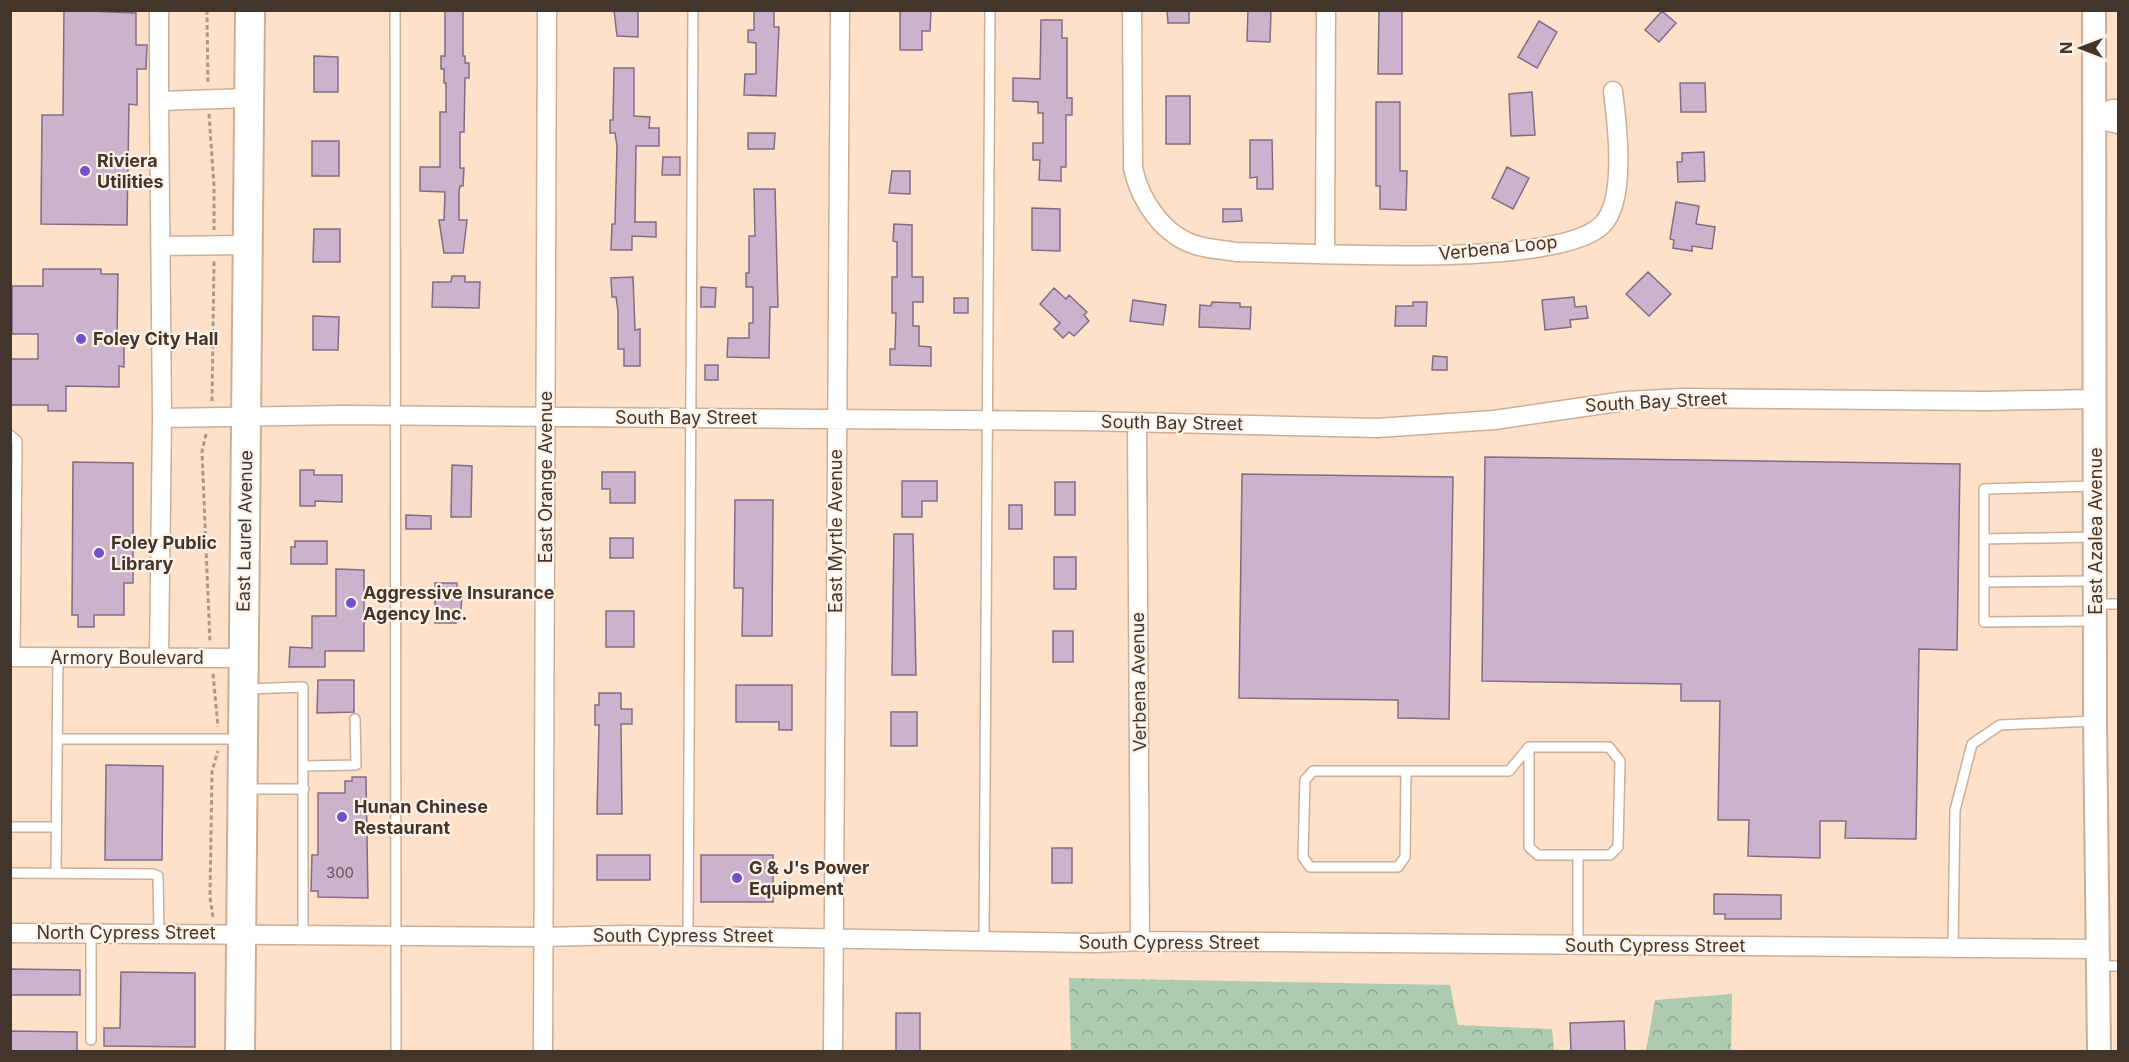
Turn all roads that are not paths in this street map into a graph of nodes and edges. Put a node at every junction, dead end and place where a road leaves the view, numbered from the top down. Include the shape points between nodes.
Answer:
1 (159, 10) edge
2 (250, 10) edge
3 (395, 10) edge
4 (547, 10) edge
5 (693, 10) edge
6 (840, 10) edge
7 (990, 10) edge
8 (1132, 10) edge
9 (1326, 10) edge
10 (2094, 10) edge
11 (1613, 91) dead end
12 (249, 98) junction
13 (159, 100) junction
14 (2118, 109) edge
15 (2094, 118) junction
16 (2118, 124) edge
17 (248, 245) junction
18 (160, 246) junction
19 (1326, 253) junction
20 (2095, 399) junction
21 (396, 416) junction
22 (246, 417) junction
23 (546, 417) junction
24 (162, 418) junction
25 (691, 418) junction
26 (837, 420) junction
27 (987, 421) junction
28 (1137, 423) junction
29 (10, 435) edge
30 (2095, 486) junction
31 (2095, 537) junction
32 (1984, 539) junction
33 (2095, 581) junction
34 (1984, 582) junction
35 (2118, 604) edge
36 (2096, 612) junction
37 (13, 657) edge
38 (58, 657) junction
39 (159, 658) junction
40 (244, 658) junction
41 (244, 689) junction
42 (355, 719) dead end
43 (2095, 721) junction
44 (57, 739) junction
45 (231, 739) junction
46 (1529, 747) junction
47 (304, 766) junction
48 (1406, 771) junction
49 (1509, 771) junction
50 (1529, 771) junction
51 (243, 789) junction
52 (304, 789) junction
53 (10, 827) edge
54 (56, 827) junction
55 (1578, 855) junction
56 (10, 873) edge
57 (56, 873) junction
58 (10, 933) edge
59 (91, 933) junction
60 (228, 934) junction
61 (303, 934) junction
62 (159, 935) junction
63 (396, 935) junction
64 (688, 936) junction
65 (544, 937) junction
66 (834, 938) junction
67 (984, 941) junction
68 (1140, 941) junction
69 (1578, 946) junction
70 (1953, 947) junction
71 (2104, 960) edge
72 (91, 1040) dead end
73 (240, 1052) edge
74 (396, 1052) edge
75 (543, 1052) edge
76 (833, 1052) edge
77 (2099, 1052) edge

1 - 13 street
2 - 12 main road, East Laurel Avenue
3 - 21 lane
4 - 23 street, East Orange Avenue
5 - 25 lane
6 - 26 street, East Myrtle Avenue
7 - 27 lane
8 - 19 street, Verbena Loop via 1133,168 1153,215 1181,238 1198,246 1236,252
9 - 19 street
10 - 15 street, East Azalea Avenue
11 - 19 street, Verbena Loop via 1618,136 1613,204 1603,225 1581,237 1469,255
12 - 13 street
12 - 17 main road, East Laurel Avenue
13 - 18 street
14 - 15 street
15 - 16 street
15 - 20 street, East Azalea Avenue
17 - 18 street
17 - 22 main road, East Laurel Avenue
18 - 24 street
20 - 28 street, South Bay Street via 1682,398 1625,400 1436,426
20 - 30 street, East Azalea Avenue
21 - 22 street, South Bay Street
21 - 23 street, South Bay Street
21 - 63 lane
22 - 24 street, South Bay Street
22 - 40 main road, East Laurel Avenue
23 - 25 street, South Bay Street
23 - 65 street, East Orange Avenue
24 - 39 street
25 - 26 street, South Bay Street
25 - 64 lane
26 - 27 street, South Bay Street
26 - 66 street, East Myrtle Avenue
27 - 28 street, South Bay Street
27 - 67 lane
28 - 68 street, Verbena Avenue
29 - 37 lane via 17,441
30 - 31 street, East Azalea Avenue
30 - 32 lane via 1984,489
31 - 32 lane
31 - 33 street, East Azalea Avenue
32 - 34 lane
33 - 34 lane
33 - 36 street, East Azalea Avenue
34 - 36 lane via 1984,622
35 - 36 lane
36 - 43 street, East Azalea Avenue
37 - 38 street, Armory Boulevard
38 - 39 street, Armory Boulevard
38 - 44 lane
39 - 40 street, Armory Boulevard
40 - 41 main road, East Laurel Avenue
41 - 45 main road, East Laurel Avenue
41 - 47 lane via 303,687
42 - 47 lane via 356,765
43 - 70 lane via 2000,725 1972,744 1955,810
43 - 71 street, East Azalea Avenue
44 - 45 lane
44 - 54 lane
45 - 51 main road, East Laurel Avenue
46 - 49 lane
46 - 50 lane
46 - 55 lane via 1609,747 1620,761 1618,847 1610,855
47 - 52 lane
48 - 48 lane via 1313,771 1305,780 1303,857 1310,867 1398,867 1405,857
48 - 49 lane
49 - 50 lane
50 - 55 lane via 1529,847 1538,855
51 - 52 lane
51 - 60 main road, East Laurel Avenue
52 - 61 lane
53 - 54 lane
54 - 57 lane
55 - 69 lane
56 - 57 lane
57 - 62 lane via 158,876
58 - 59 street, North Cypress Street
59 - 62 street, North Cypress Street
59 - 72 lane
60 - 61 street, South Cypress Street
60 - 62 street, North Cypress Street
60 - 73 main road, East Laurel Avenue
61 - 63 street, South Cypress Street
63 - 65 street, South Cypress Street
63 - 74 lane
64 - 65 street, South Cypress Street
64 - 66 street, South Cypress Street
65 - 75 street, East Orange Avenue
66 - 67 street, South Cypress Street
66 - 76 street, East Myrtle Avenue
67 - 68 street, South Cypress Street
68 - 69 street, South Cypress Street
69 - 70 street, South Cypress Street
70 - 71 street, South Cypress Street
71 - 77 street, East Azalea Avenue

